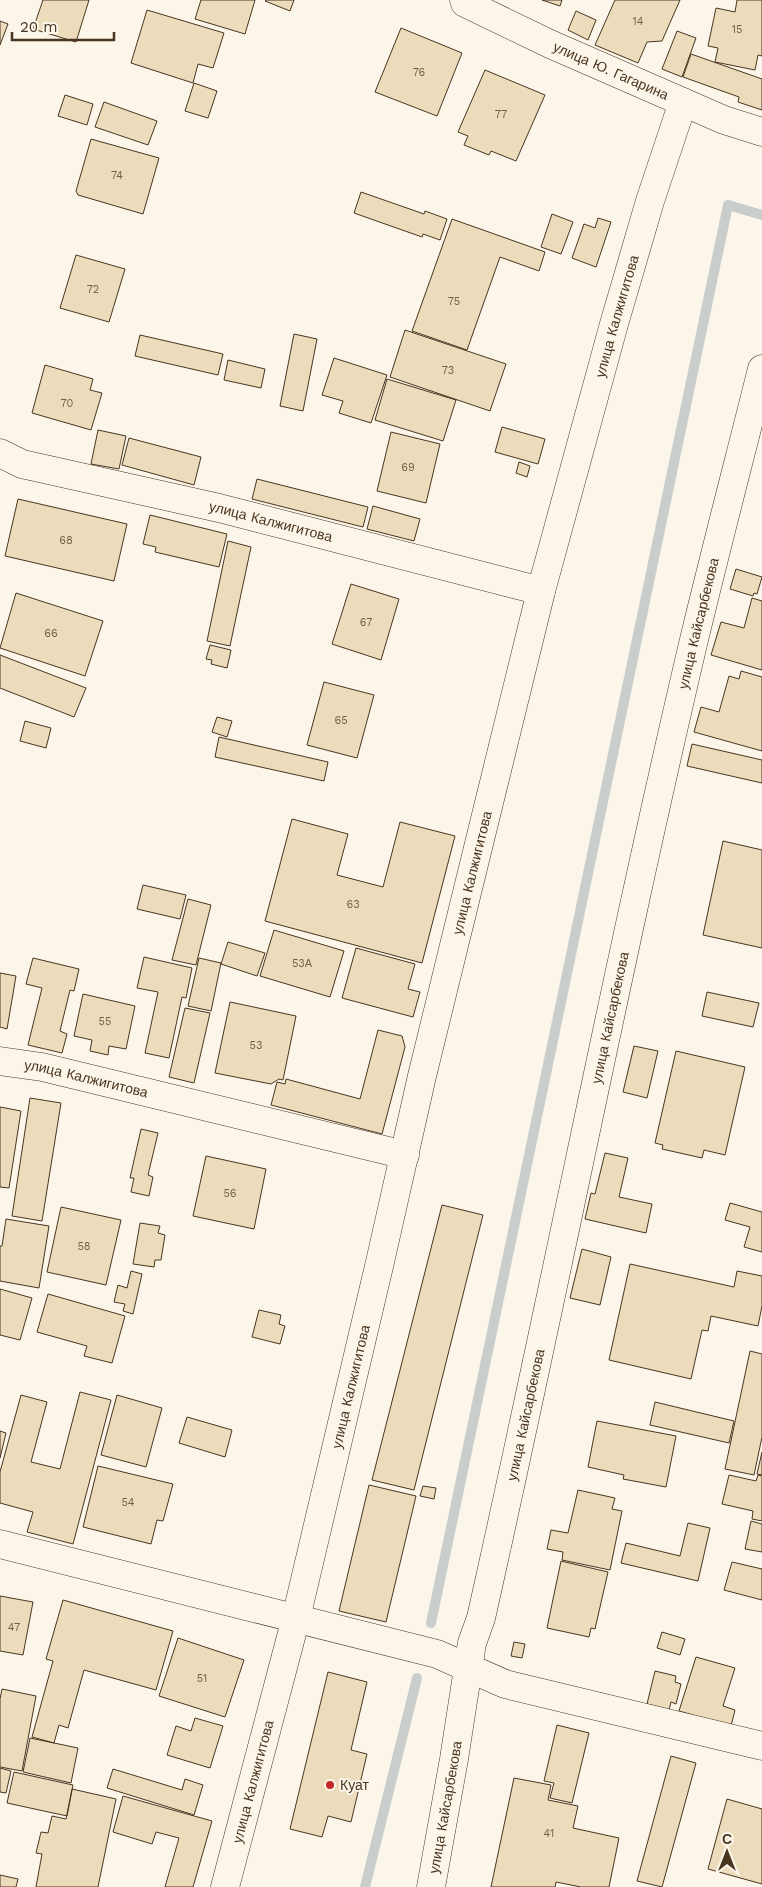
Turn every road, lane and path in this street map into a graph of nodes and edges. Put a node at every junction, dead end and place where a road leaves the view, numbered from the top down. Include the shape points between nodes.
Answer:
1 (464, 0) edge
2 (683, 102) junction
3 (762, 132) edge
4 (762, 370) edge
5 (0, 453) edge
6 (541, 591) junction
7 (0, 1061) edge
8 (405, 1155) junction
9 (0, 1544) edge
10 (296, 1618) junction
11 (469, 1668) junction
12 (762, 1746) edge
13 (225, 1887) edge
14 (431, 1887) edge

1 - 2 street, улица Ю. Гагарина via 550,44
2 - 3 street, улица Ю. Гагарина
2 - 6 street, улица Калжигитова via 622,296
4 - 11 street, улица Кайсарбекова via 693,644
5 - 6 street, улица Калжигитова via 22,464 219,508
6 - 8 street, улица Калжигитова
7 - 8 street, улица Калжигитова via 42,1067
8 - 10 street, улица Калжигитова
9 - 10 street
10 - 11 street via 437,1654
10 - 13 street, улица Калжигитова
11 - 12 street via 505,1684
11 - 14 street, улица Кайсарбекова

